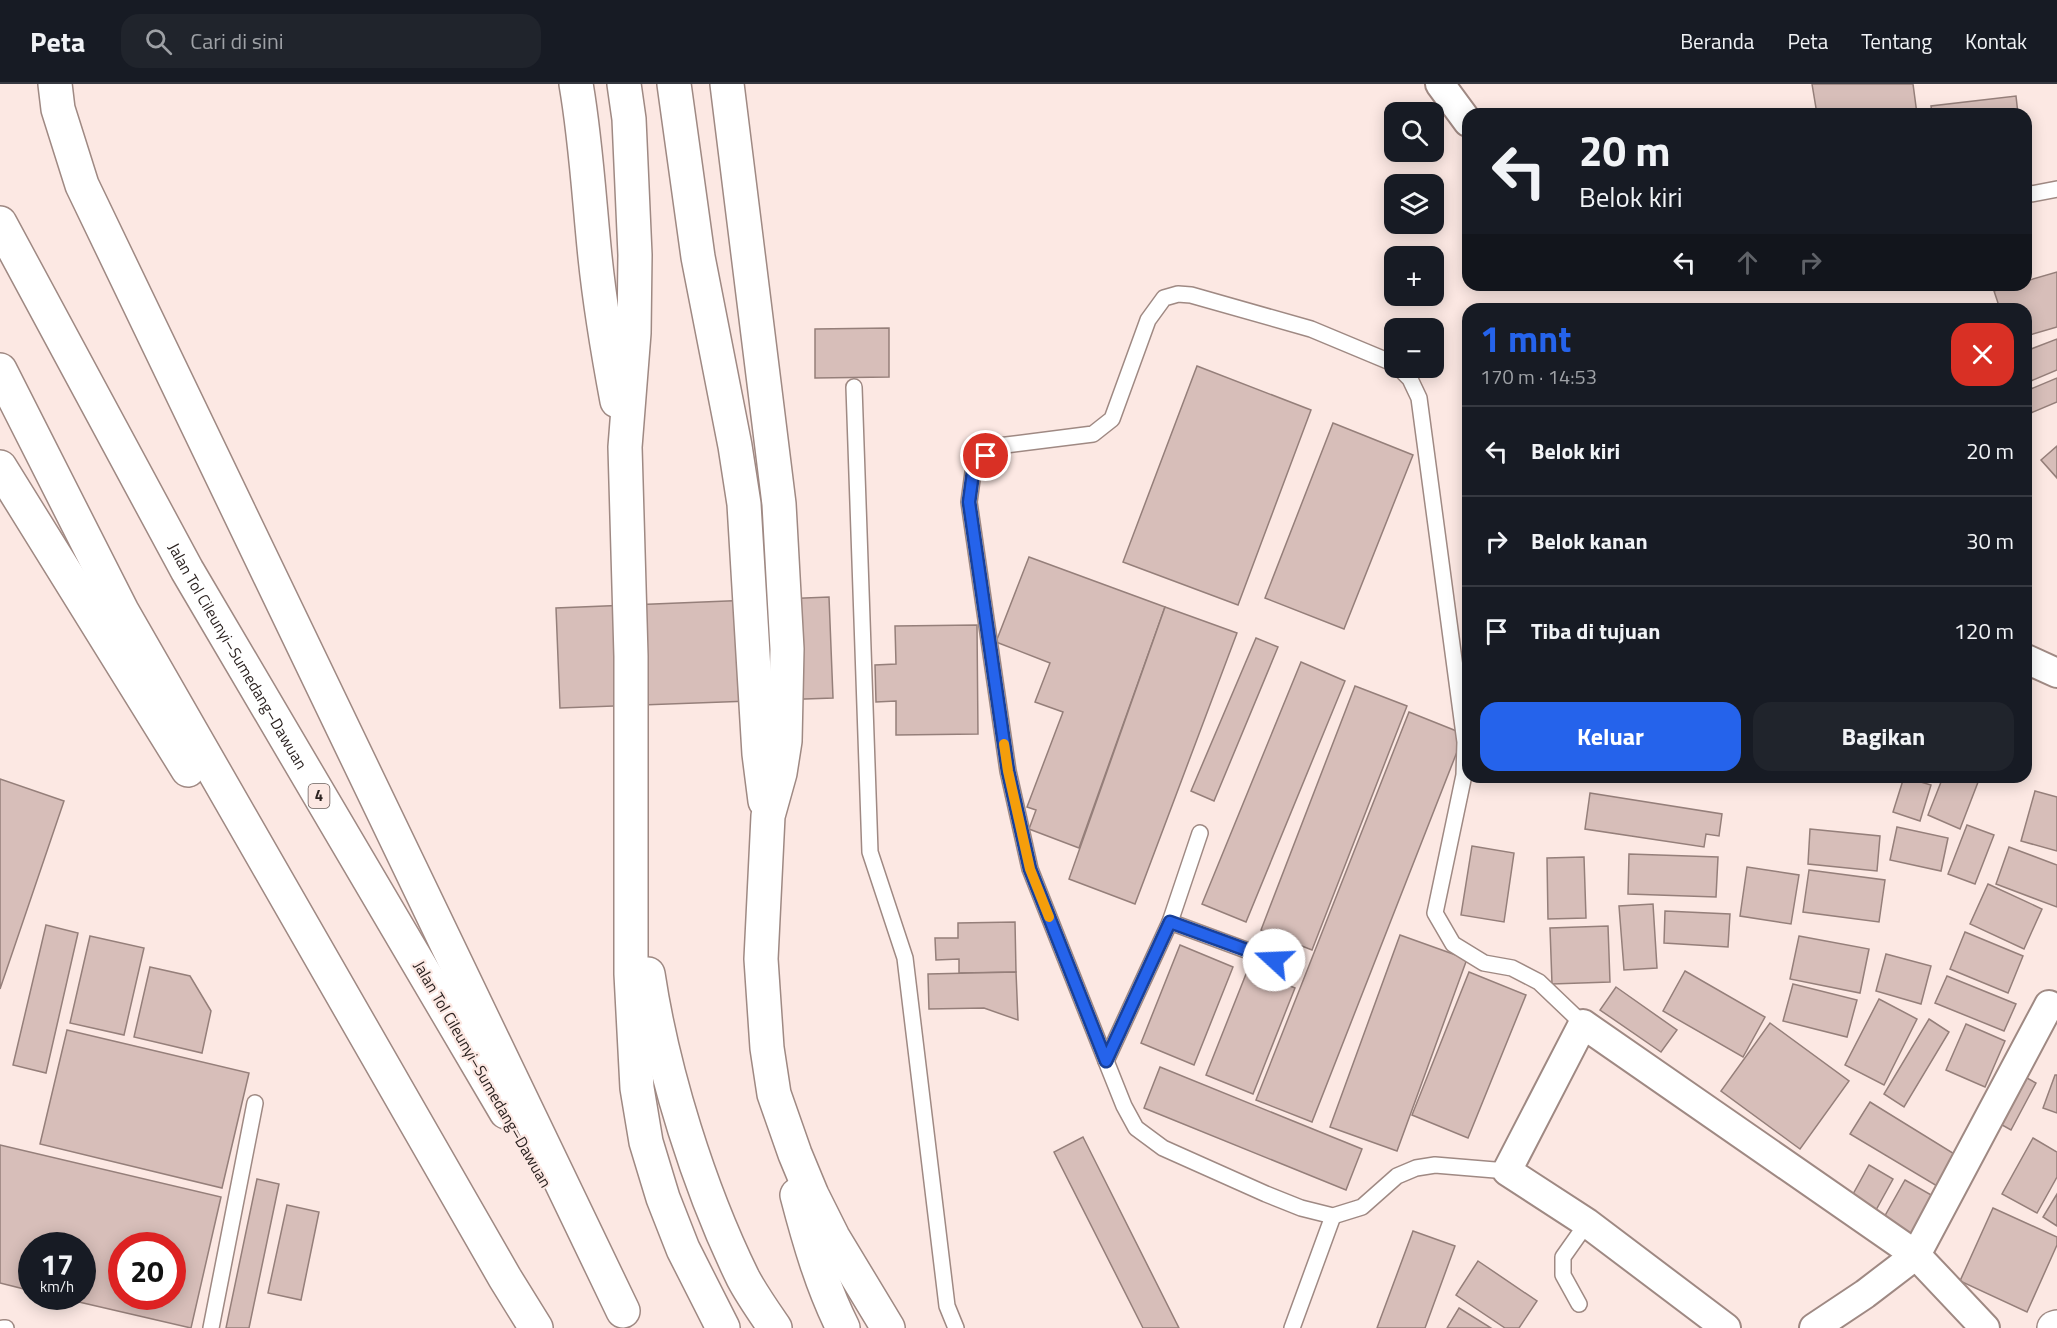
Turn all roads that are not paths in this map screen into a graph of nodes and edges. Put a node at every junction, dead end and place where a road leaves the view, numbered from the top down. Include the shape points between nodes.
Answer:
1 (55, 84) edge
2 (576, 84) edge
3 (624, 84) edge
4 (674, 84) edge
5 (727, 84) edge
6 (1440, 84) edge
7 (1462, 114) edge
8 (2057, 189) edge
9 (2032, 194) edge
10 (0, 223) edge
11 (1384, 359) edge
12 (0, 370) edge
13 (1409, 378) edge
14 (854, 387) dead end
15 (625, 447) junction
16 (0, 467) edge
17 (2032, 662) edge
18 (2057, 673) edge
19 (1462, 720) edge
20 (1462, 783) edge
21 (768, 816) junction
22 (1200, 833) dead end
23 (631, 847) junction
24 (1170, 922) junction
25 (1295, 968) dead end
26 (2049, 1005) dead end
27 (1583, 1024) junction
28 (1106, 1061) junction
29 (774, 1094) junction
30 (255, 1103) dead end
31 (1507, 1171) junction
32 (1333, 1216) junction
33 (1587, 1223) junction
34 (1916, 1256) junction
35 (505, 1278) junction
36 (1579, 1304) dead end
37 (628, 1320) edge
38 (211, 1328) edge
39 (536, 1328) edge
40 (723, 1328) edge
41 (775, 1328) edge
42 (843, 1328) edge
43 (888, 1328) edge
44 (956, 1328) edge
45 (1292, 1328) edge
46 (1726, 1328) edge
47 (1814, 1328) edge
48 (1985, 1328) edge

1 - 37 highway via 58,109 82,185
2 - 15 highway via 602,314
3 - 15 highway via 635,255 634,333
4 - 21 highway via 698,257 744,504 759,754
5 - 21 highway via 772,442 783,562 787,711 780,773
6 - 7 street
8 - 9 lane
10 - 37 highway, Jalan Tol Cileunyi–Sumedang–Dawuan / 4 via 187,570
11 - 28 lane via 1311,329 1178,294 1164,298 1148,320 1112,419 1093,434 999,446 974,465 969,502 1008,771 1030,869
12 - 35 highway via 122,611
13 - 19 lane via 1419,398
14 - 44 lane via 870,852 905,958 947,1306
15 - 23 highway
16 - 35 highway
17 - 18 street
20 - 27 lane via 1435,913 1453,944 1484,963 1512,968 1539,982
21 - 29 highway via 761,959
22 - 24 lane
23 - 40 highway via 631,974 637,1088 644,1131 683,1249
23 - 41 highway via 652,1001 668,1070 714,1212 744,1280
24 - 25 lane
24 - 28 lane
26 - 34 street
27 - 31 street
27 - 34 street
28 - 32 lane via 1136,1128 1162,1148 1301,1208
29 - 42 highway via 809,1242
29 - 43 highway via 812,1195
30 - 38 lane
31 - 32 lane via 1435,1165 1416,1168 1397,1176 1362,1207
31 - 33 street
32 - 45 lane
33 - 36 lane via 1563,1257 1563,1275
33 - 46 street
34 - 47 street
34 - 48 street
35 - 39 highway

